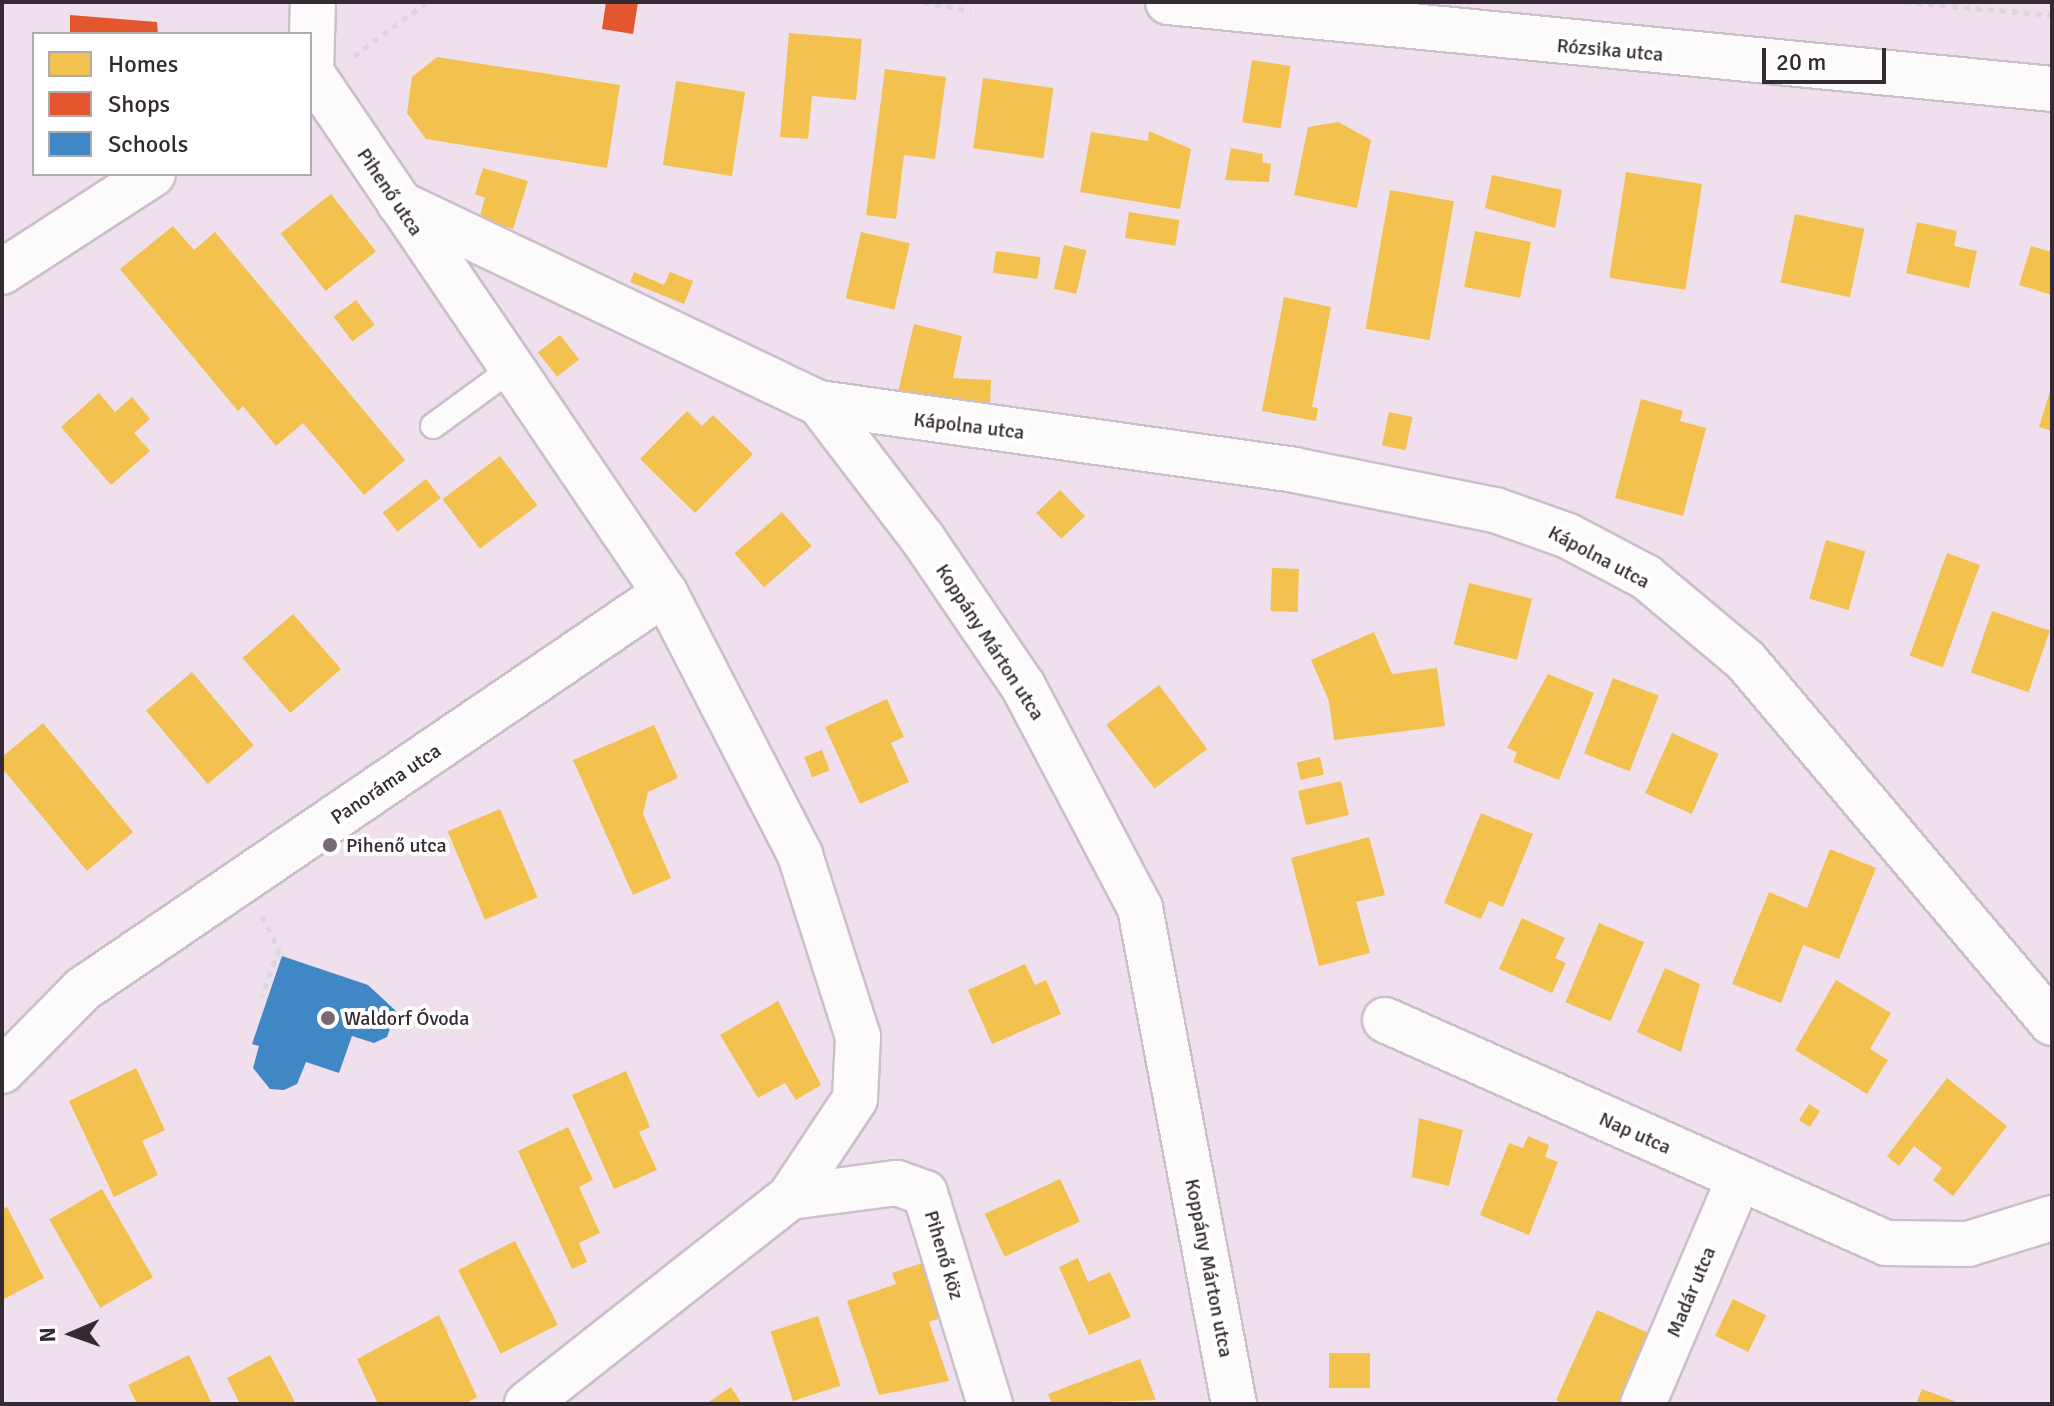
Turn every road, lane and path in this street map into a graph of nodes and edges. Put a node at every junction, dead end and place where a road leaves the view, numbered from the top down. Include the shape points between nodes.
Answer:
1 (313, 2) edge
2 (427, 2) edge
3 (923, 2) edge
4 (1168, 2) edge
5 (1904, 2) edge
6 (971, 11) dead end
7 (2052, 15) edge
8 (313, 76) edge
9 (2052, 89) edge
10 (150, 176) edge
11 (397, 202) junction
12 (2, 272) edge
13 (511, 369) junction
14 (819, 403) junction
15 (433, 426) dead end
16 (665, 593) junction
17 (242, 883) junction
18 (262, 996) dead end
19 (1385, 1020) dead end
20 (2052, 1023) edge
21 (2, 1071) edge
22 (1738, 1181) junction
23 (790, 1197) junction
24 (2052, 1218) edge
25 (527, 1404) edge
26 (990, 1404) edge
27 (1234, 1404) edge
28 (1643, 1404) edge

1 - 8 street
2 - 8 path
3 - 6 path
4 - 9 street, Rózsika utca
5 - 7 path
8 - 11 street, Pihenő utca
10 - 12 street
11 - 13 street, Pihenő utca
11 - 14 street, Koppány Márton utca
13 - 15 lane
13 - 16 street, Pihenő utca
14 - 20 street, Kápolna utca via 1294,470 1495,510 1568,536 1646,577 1746,661
14 - 27 street, Koppány Márton utca via 1023,686 1140,908
16 - 17 street, Panoráma utca
16 - 23 street, Pihenő utca via 800,855 858,1037 855,1099
17 - 18 path via 279,949
17 - 21 street, Panoráma utca via 83,989
19 - 22 street, Nap utca
22 - 24 street, Nap utca via 1886,1243 1968,1244
22 - 28 street, Madár utca
23 - 25 street, Pihenő utca
23 - 26 street, Pihenő köz via 897,1183 925,1193

